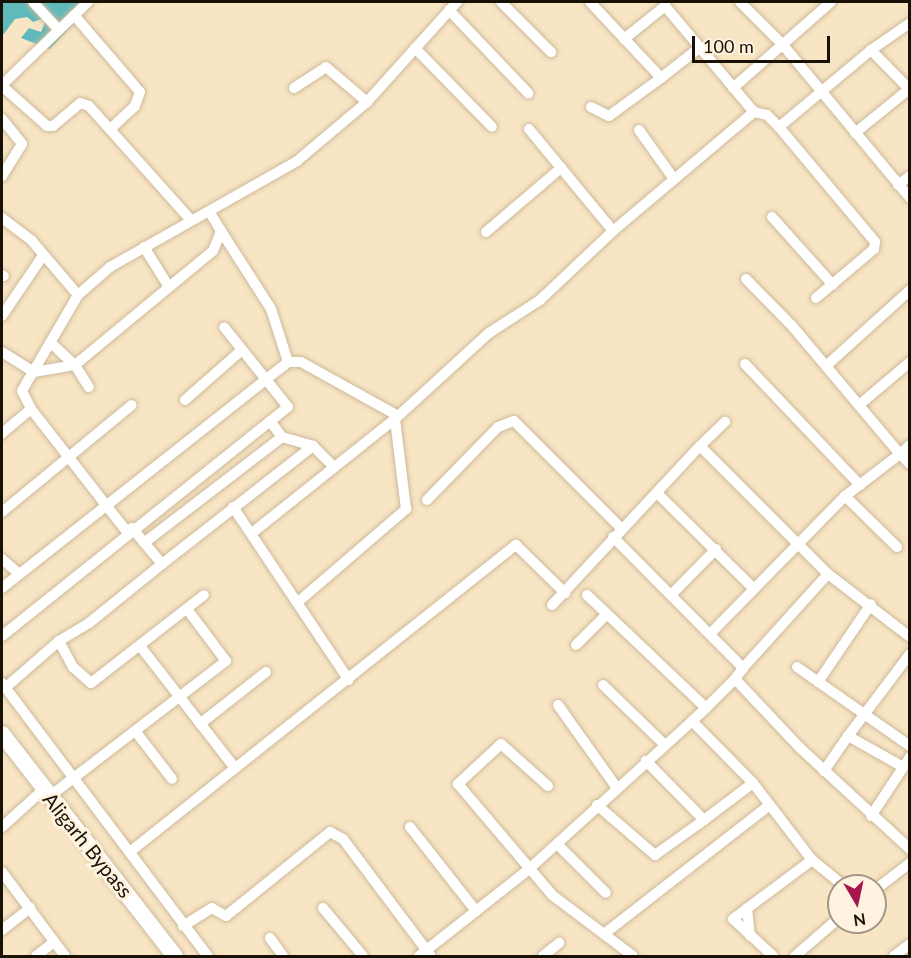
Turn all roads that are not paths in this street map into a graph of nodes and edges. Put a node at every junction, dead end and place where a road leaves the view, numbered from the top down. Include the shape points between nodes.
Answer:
1 (33, 2) edge
2 (88, 2) edge
3 (501, 2) edge
4 (590, 2) edge
5 (740, 2) edge
6 (826, 3) edge
7 (663, 4) edge
8 (453, 6) edge
9 (74, 15) junction
10 (909, 23) edge
11 (59, 30) junction
12 (624, 39) junction
13 (783, 45) junction
14 (415, 48) junction
15 (699, 48) junction
16 (871, 50) junction
17 (551, 52) dead end
18 (661, 78) junction
19 (2, 86) edge
20 (294, 88) dead end
21 (733, 88) junction
22 (909, 89) edge
23 (528, 93) dead end
24 (822, 93) junction
25 (367, 102) junction
26 (591, 107) dead end
27 (754, 112) junction
28 (2, 119) edge
29 (492, 127) dead end
30 (779, 127) junction
31 (111, 128) junction
32 (529, 129) dead end
33 (639, 130) dead end
34 (855, 133) junction
35 (561, 168) junction
36 (2, 176) edge
37 (909, 176) edge
38 (674, 179) junction
39 (898, 185) junction
40 (909, 198) edge
41 (209, 211) junction
42 (772, 217) dead end
43 (2, 218) edge
44 (191, 220) junction
45 (220, 231) junction
46 (486, 231) dead end
47 (613, 231) junction
48 (144, 247) junction
49 (42, 257) junction
50 (746, 279) dead end
51 (833, 285) junction
52 (169, 287) junction
53 (909, 290) edge
54 (78, 296) junction
55 (816, 298) dead end
56 (2, 316) edge
57 (224, 327) dead end
58 (51, 343) junction
59 (242, 350) junction
60 (2, 352) edge
61 (288, 362) junction
62 (909, 362) edge
63 (745, 364) dead end
64 (75, 365) junction
65 (826, 366) junction
66 (34, 372) junction
67 (263, 377) junction
68 (89, 387) dead end
69 (185, 400) dead end
70 (132, 405) dead end
71 (859, 405) junction
72 (31, 409) junction
73 (396, 418) junction
74 (270, 421) junction
75 (725, 422) dead end
76 (2, 433) edge
77 (282, 437) junction
78 (909, 445) edge
79 (700, 446) junction
80 (313, 447) junction
81 (900, 454) junction
82 (69, 457) junction
83 (909, 464) edge
84 (333, 466) junction
85 (860, 485) junction
86 (657, 493) junction
87 (846, 496) junction
88 (427, 500) dead end
89 (105, 503) junction
90 (233, 507) junction
91 (2, 512) edge
92 (622, 529) junction
93 (130, 530) junction
94 (252, 532) junction
95 (613, 537) junction
96 (144, 543) junction
97 (801, 544) junction
98 (897, 547) dead end
99 (716, 549) junction
100 (2, 559) edge
101 (162, 564) junction
102 (18, 573) junction
103 (828, 574) junction
104 (2, 588) edge
105 (754, 589) junction
106 (565, 593) junction
107 (672, 594) junction
108 (204, 595) dead end
109 (587, 595) dead end
110 (298, 602) junction
111 (871, 604) junction
112 (552, 605) dead end
113 (187, 609) junction
114 (604, 616) junction
115 (711, 633) junction
116 (2, 636) edge
117 (909, 637) edge
118 (58, 641) junction
119 (576, 645) dead end
120 (140, 646) junction
121 (909, 654) edge
122 (797, 667) dead end
123 (743, 668) junction
124 (266, 672) dead end
125 (735, 679) junction
126 (349, 680) junction
127 (818, 682) junction
128 (3, 685) edge
129 (603, 685) dead end
130 (180, 698) junction
131 (558, 705) dead end
132 (706, 708) junction
133 (866, 713) junction
134 (692, 721) junction
135 (200, 724) junction
136 (136, 732) junction
137 (2, 734) edge
138 (848, 736) junction
139 (665, 745) junction
140 (909, 746) edge
141 (909, 757) edge
142 (646, 760) junction
143 (903, 767) junction
144 (235, 768) junction
145 (824, 771) junction
146 (71, 778) junction
147 (172, 779) dead end
148 (753, 783) junction
149 (548, 786) dead end
150 (617, 788) junction
151 (50, 792) junction
152 (597, 805) junction
153 (770, 805) junction
154 (871, 816) junction
155 (704, 820) junction
156 (2, 827) edge
157 (410, 827) dead end
158 (556, 844) junction
159 (909, 849) edge
160 (131, 851) junction
161 (812, 860) junction
162 (909, 863) edge
163 (529, 869) junction
164 (2, 872) edge
165 (829, 874) edge
166 (887, 880) edge
167 (606, 893) dead end
168 (30, 908) junction
169 (323, 908) dead end
170 (476, 911) junction
171 (183, 926) junction
172 (827, 928) edge
173 (2, 930) edge
174 (604, 934) junction
175 (270, 938) dead end
176 (54, 942) junction
177 (560, 943) dead end
178 (909, 944) edge
179 (426, 955) edge
180 (628, 955) edge
181 (794, 956) edge
182 (36, 957) edge
183 (65, 957) edge
184 (175, 957) edge
185 (208, 957) edge
186 (284, 957) edge
187 (363, 957) edge
188 (543, 957) edge
189 (773, 957) edge
190 (894, 957) edge

1 - 11 street
2 - 9 street
3 - 17 street
4 - 12 street
5 - 13 street
6 - 13 street
7 - 12 street
7 - 15 street
8 - 14 street
8 - 23 street
9 - 11 street
9 - 31 street via 140,92 135,106
10 - 16 street
11 - 19 street
12 - 18 street
13 - 21 street
13 - 24 street
14 - 25 street
14 - 29 street
15 - 18 street
15 - 21 street
16 - 22 street
16 - 24 street
18 - 26 street via 609,116
19 - 31 street via 47,126 53,126 80,103
20 - 25 street via 326,67
21 - 27 street
22 - 34 street
24 - 30 street
24 - 34 street
25 - 41 street via 297,161
27 - 30 street via 767,116
27 - 38 street
28 - 36 street via 22,144
30 - 51 street via 875,242 874,249
31 - 44 street
32 - 35 street
33 - 38 street
34 - 39 street
35 - 46 street
35 - 47 street
37 - 39 street
38 - 47 street
39 - 40 street
41 - 44 street
41 - 45 street
42 - 51 street
43 - 49 street via 32,241
44 - 48 street
45 - 52 street via 213,251
45 - 61 street via 271,309
47 - 73 street via 540,300 489,333
48 - 52 street
48 - 54 street via 110,267
49 - 54 street
49 - 56 street
50 - 65 street
51 - 55 street
52 - 64 street
53 - 65 street
54 - 58 street
57 - 59 street
58 - 64 street
58 - 66 street
59 - 67 street
59 - 69 street
60 - 66 street
61 - 67 street
61 - 73 street via 301,362
62 - 71 street
63 - 85 street
64 - 66 street
64 - 68 street
65 - 71 street
66 - 72 street via 22,391
67 - 74 street via 288,407
67 - 89 street
70 - 82 street
71 - 81 street
72 - 76 street
72 - 82 street
73 - 84 street
73 - 110 street via 406,509
74 - 77 street
74 - 93 street
75 - 79 street
77 - 80 street
77 - 96 street
78 - 81 street
79 - 86 street
79 - 97 street
80 - 84 street
80 - 90 street
81 - 83 street
81 - 85 street
82 - 89 street
82 - 91 street
84 - 94 street
85 - 87 street
86 - 92 street
86 - 99 street
87 - 97 street
87 - 98 street
88 - 92 street via 498,427 514,421
89 - 93 street
89 - 102 street
90 - 94 street
90 - 101 street
92 - 95 street
93 - 96 street
93 - 116 street
94 - 110 street
95 - 106 street
95 - 107 street
96 - 101 street
97 - 103 street
97 - 105 street
99 - 105 street
99 - 107 street
100 - 102 street
101 - 118 street via 89,623
102 - 104 street
103 - 111 street
103 - 123 street
105 - 115 street
106 - 112 street
106 - 126 street via 516,545
107 - 115 street
108 - 113 street
109 - 114 street
110 - 126 street
111 - 117 street
111 - 127 street
113 - 120 street
113 - 130 street via 226,661
114 - 119 street
114 - 132 street
115 - 123 street
118 - 120 street via 73,667 91,683
118 - 128 street
120 - 130 street
121 - 133 street
122 - 127 street
123 - 125 street
124 - 135 street
125 - 132 street
125 - 145 street
126 - 144 street
127 - 133 street
128 - 146 street
129 - 139 street
130 - 135 street
130 - 136 street
131 - 150 street
132 - 134 street
133 - 138 street
133 - 140 street
134 - 139 street
134 - 148 street
135 - 144 street
136 - 146 street
136 - 147 street
137 - 151 highway, Aligarh Bypass
138 - 143 street
138 - 145 street
139 - 142 street
141 - 143 street
142 - 150 street
142 - 155 street
143 - 154 street
144 - 160 street
145 - 154 street
146 - 151 street
146 - 160 street
148 - 153 street
148 - 155 street
149 - 163 street via 501,744 458,784
150 - 152 street
151 - 156 street
151 - 184 highway, Aligarh Bypass
152 - 155 street via 655,855
152 - 158 street
153 - 161 street
153 - 174 street
154 - 159 street
157 - 170 street
158 - 163 street
158 - 167 street
160 - 171 street
161 - 165 street
161 - 189 street via 733,920
162 - 166 street
163 - 170 street
163 - 174 street via 552,895
164 - 168 street
168 - 173 street
168 - 176 street
169 - 187 street
170 - 179 street
171 - 179 street via 212,908 226,916 330,832 344,839
171 - 185 street
172 - 181 street
174 - 180 street
175 - 186 street
176 - 182 street
176 - 183 street
177 - 188 street
178 - 190 street

